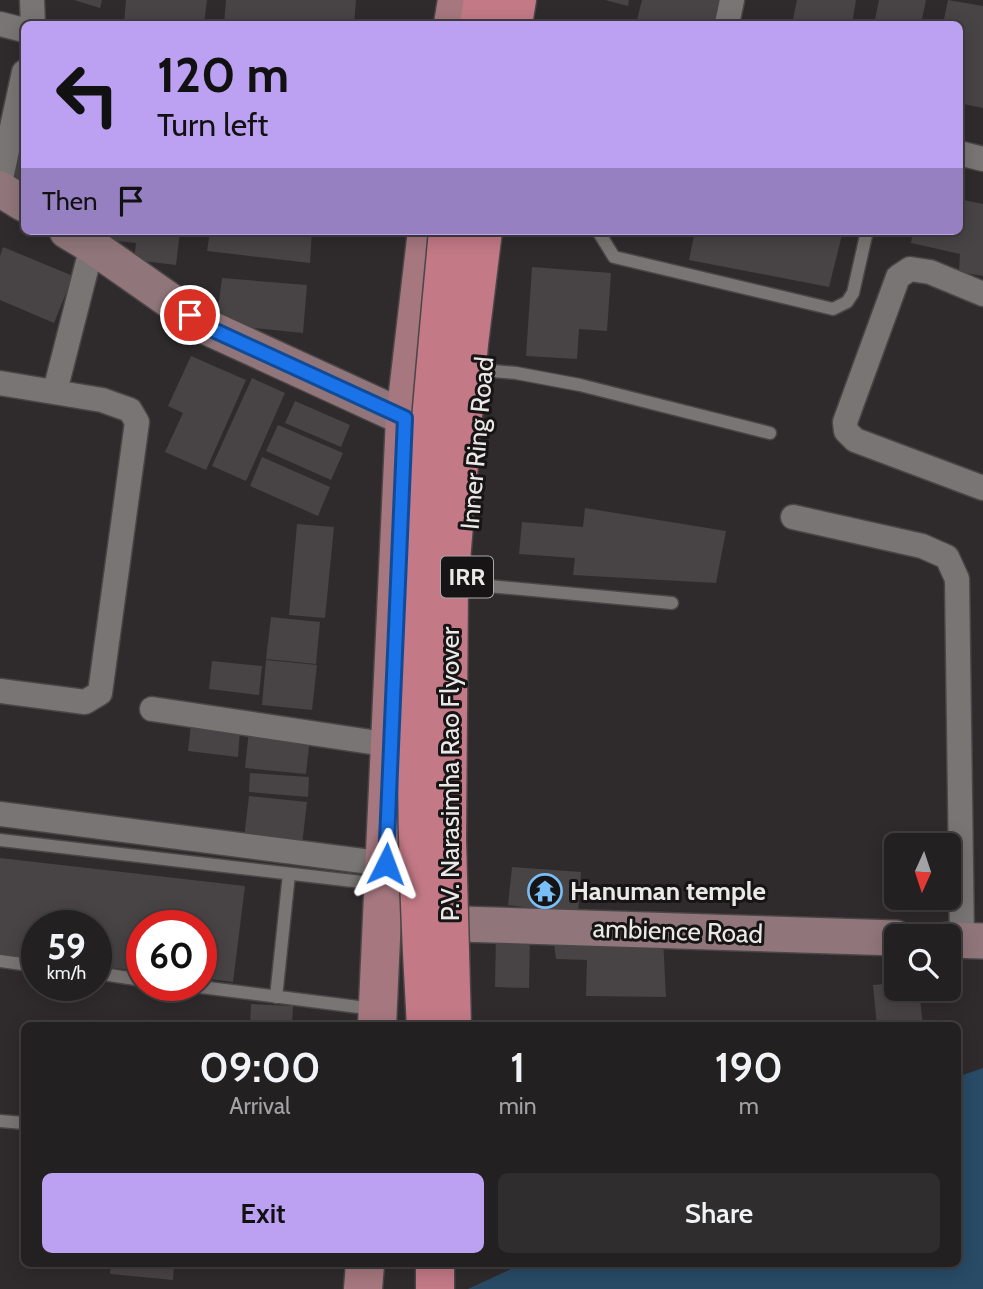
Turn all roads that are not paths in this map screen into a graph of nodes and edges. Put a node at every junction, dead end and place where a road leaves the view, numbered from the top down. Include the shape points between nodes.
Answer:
1 (32, 0) edge
2 (457, 0) edge
3 (483, 0) edge
4 (517, 0) edge
5 (533, 0) edge
6 (733, 0) edge
7 (33, 21) edge
8 (454, 21) edge
9 (480, 21) edge
10 (514, 21) edge
11 (529, 21) edge
12 (728, 21) edge
13 (0, 24) edge
14 (21, 29) edge
15 (21, 86) edge
16 (963, 154) edge
17 (983, 159) edge
18 (0, 183) edge
19 (0, 189) edge
20 (21, 202) edge
21 (427, 235) edge
22 (448, 235) edge
23 (483, 235) edge
24 (498, 235) edge
25 (600, 235) edge
26 (866, 235) edge
27 (82, 237) edge
28 (983, 294) edge
29 (482, 370) junction
30 (0, 383) edge
31 (55, 391) junction
32 (405, 418) junction
33 (477, 426) junction
34 (770, 433) dead end
35 (983, 488) edge
36 (793, 517) dead end
37 (467, 584) junction
38 (672, 603) dead end
39 (0, 691) edge
40 (152, 709) dead end
41 (391, 745) junction
42 (0, 814) edge
43 (0, 840) edge
44 (289, 874) junction
45 (386, 874) junction
46 (460, 924) junction
47 (884, 938) edge
48 (964, 940) edge
49 (0, 961) edge
50 (21, 964) edge
51 (217, 990) edge
52 (276, 998) junction
53 (378, 1018) edge
54 (422, 1022) edge
55 (426, 1022) edge
56 (452, 1022) edge
57 (0, 1121) edge
58 (21, 1123) edge
59 (365, 1267) edge
60 (387, 1267) edge
61 (435, 1267) edge
62 (456, 1267) edge
63 (363, 1289) edge
64 (386, 1289) edge
65 (435, 1289) edge
66 (456, 1289) edge

1 - 7 street
2 - 8 main road
3 - 9 highway
4 - 10 highway
5 - 11 main road
6 - 12 street
13 - 14 street
15 - 18 street
16 - 17 street
19 - 20 street
21 - 32 main road
22 - 55 highway, P.V. Narasimha Rao Flyover, bridge via 420,592 418,839
23 - 56 highway, P.V. Narasimha Rao Flyover, bridge via 449,585 447,840
24 - 29 main road, Inner Ring Road / IRR
25 - 26 lane via 614,257 832,309 847,302 853,293
27 - 31 street
27 - 32 street via 209,328
28 - 35 street via 930,272 910,269 898,277 845,422 855,440
29 - 33 main road, Inner Ring Road / IRR
29 - 34 lane via 580,385
30 - 31 street
31 - 39 street via 130,410 137,422 100,693 85,702
32 - 33 street
32 - 41 main road
33 - 37 main road, Inner Ring Road / IRR
36 - 48 street via 922,546 947,557 957,579
37 - 38 lane
37 - 46 main road, Inner Ring Road / IRR
40 - 41 street
41 - 45 main road
42 - 45 street
43 - 44 lane
44 - 45 lane
44 - 52 lane
45 - 53 main road
46 - 47 street, ambience Road
46 - 54 main road, Inner Ring Road / IRR
49 - 50 lane
51 - 52 lane
52 - 53 lane
57 - 58 lane
59 - 63 main road
60 - 64 main road
61 - 65 highway
62 - 66 highway

